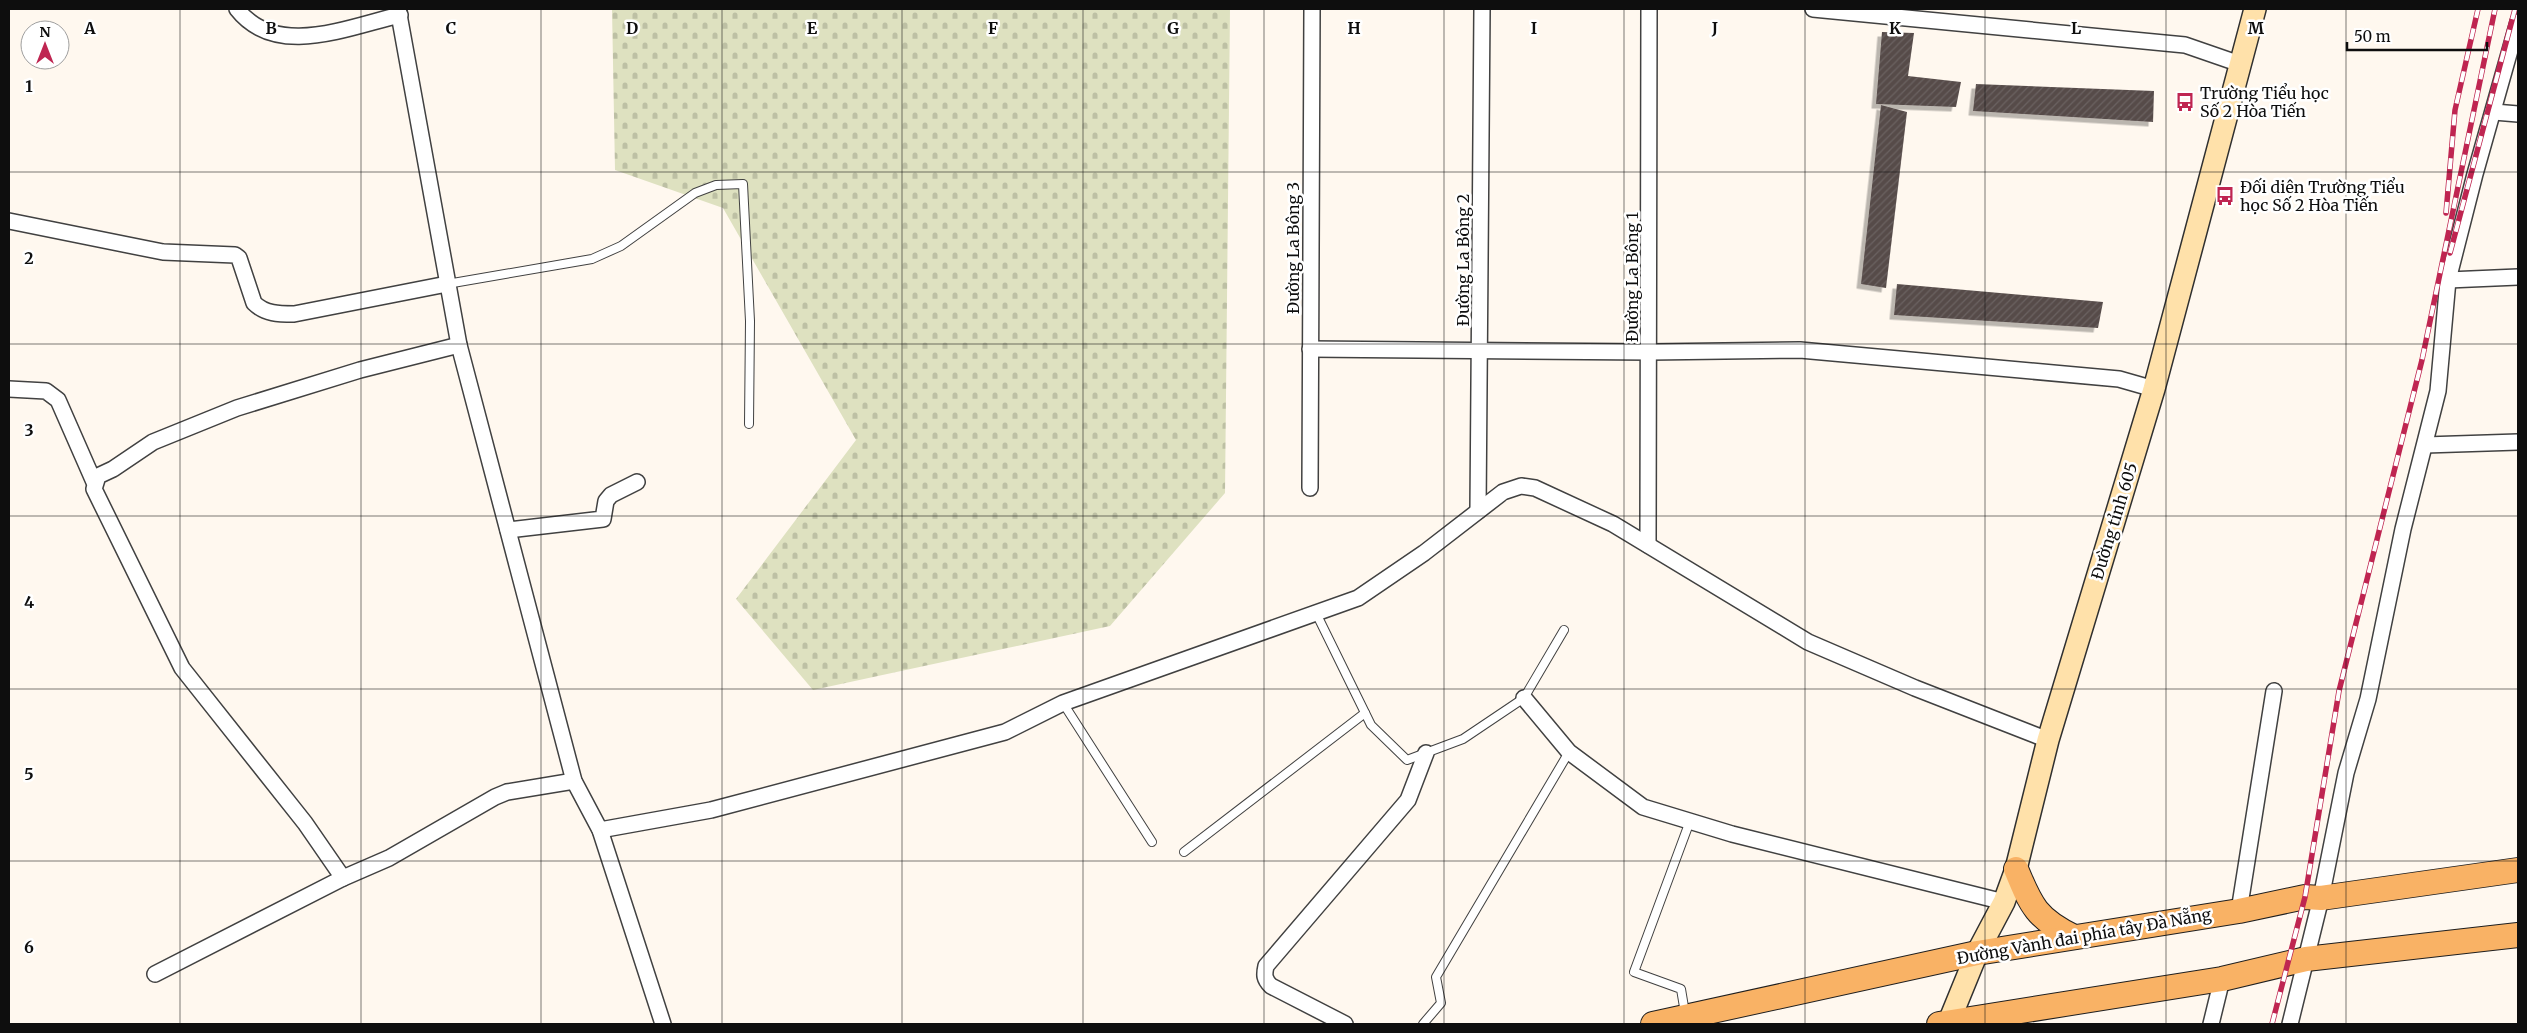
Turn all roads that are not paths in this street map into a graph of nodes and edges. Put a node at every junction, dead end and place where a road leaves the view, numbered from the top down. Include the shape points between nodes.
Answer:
1 (237, 9) edge
2 (1312, 9) edge
3 (1482, 9) edge
4 (1649, 9) edge
5 (1813, 9) edge
6 (2255, 9) edge
7 (399, 12) edge
8 (2518, 22) edge
9 (2240, 64) junction
10 (2494, 112) junction
11 (2518, 114) edge
12 (9, 221) edge
13 (2518, 277) edge
14 (2448, 280) junction
15 (447, 284) junction
16 (459, 345) junction
17 (1310, 349) junction
18 (1480, 350) junction
19 (1650, 352) junction
20 (9, 389) edge
21 (2154, 389) junction
22 (749, 424) dead end
23 (2518, 442) edge
24 (2425, 445) junction
25 (94, 482) junction
26 (637, 482) dead end
27 (1310, 488) dead end
28 (1478, 511) junction
29 (508, 530) junction
30 (1648, 545) junction
31 (1316, 612) junction
32 (1564, 630) dead end
33 (2274, 691) dead end
34 (1524, 698) junction
35 (1063, 703) junction
36 (1365, 713) junction
37 (2048, 740) junction
38 (1569, 752) junction
39 (1426, 753) junction
40 (574, 781) junction
41 (1690, 821) junction
42 (600, 830) junction
43 (1152, 842) dead end
44 (1184, 852) dead end
45 (2016, 869) junction
46 (2518, 870) edge
47 (343, 878) junction
48 (2321, 898) junction
49 (2004, 902) junction
50 (2239, 910) junction
51 (2518, 935) edge
52 (2074, 937) junction
53 (1978, 953) junction
54 (2306, 959) junction
55 (155, 974) dead end
56 (2222, 979) junction
57 (1686, 1016) junction
58 (663, 1024) edge
59 (1345, 1024) edge
60 (1423, 1024) edge
61 (1653, 1024) edge
62 (1945, 1024) edge
63 (2211, 1024) edge
64 (2290, 1024) edge

1 - 7 street via 262,31 287,37 307,37
2 - 17 street, Đường La Bông 3
3 - 18 street, Đường La Bông 2
4 - 19 street, Đường La Bông 1
5 - 9 street via 2185,46
6 - 9 main road, Đường tỉnh 605
7 - 15 street
8 - 10 street
9 - 21 main road, Đường tỉnh 605
10 - 11 street
10 - 14 street
12 - 15 street via 163,252 235,255 239,258 254,303 270,313 294,314
13 - 14 street
14 - 24 street via 2438,391
15 - 16 street
15 - 22 lane via 592,259 621,246 695,193 716,185 743,184 750,321
16 - 25 street via 360,370 237,408 153,442 98,476
16 - 29 street
17 - 18 street
17 - 27 street, Đường La Bông 3
18 - 19 street
18 - 28 street, Đường La Bông 2
19 - 21 street via 1800,350 2119,379
19 - 30 street, Đường La Bông 1
20 - 25 street via 38,389 58,400
21 - 37 main road, Đường tỉnh 605
23 - 24 street
24 - 48 street via 2384,612 2368,699 2346,773
25 - 47 street via 94,489 118,541 182,668 305,823
26 - 29 street via 611,495 606,501 603,519
28 - 30 street via 1503,492 1528,487 1613,524
28 - 31 street via 1358,598
29 - 40 street
30 - 37 street via 1808,642
31 - 35 street
31 - 36 lane
32 - 34 lane
33 - 50 street
34 - 38 street
34 - 39 lane via 1463,739
35 - 42 street via 995,734 710,810
35 - 43 lane
36 - 39 lane via 1371,724 1407,760
36 - 44 lane
37 - 45 main road, Đường tỉnh 605
38 - 41 street via 1643,807
38 - 60 lane via 1436,977 1441,1003
39 - 59 street via 1408,800 1264,972 1271,986
40 - 42 street
40 - 47 street via 507,792 495,797 389,858
41 - 49 street
41 - 57 lane via 1634,972 1681,989
42 - 58 street
45 - 49 main road, Đường tỉnh 605
45 - 52 main road via 2028,898 2038,912 2051,926
46 - 48 main road, Đường Vành đai phía tây Đà Nẵng
47 - 55 street
48 - 50 main road, Đường Vành đai phía tây Đà Nẵng via 2305,897
48 - 54 street
49 - 53 main road, Đường tỉnh 605
50 - 52 main road, Đường Vành đai phía tây Đà Nẵng
51 - 54 main road
52 - 53 main road, Đường Vành đai phía tây Đà Nẵng
53 - 57 main road, Đường Vành đai phía tây Đà Nẵng
53 - 62 main road, Đường tỉnh 605
54 - 56 main road
54 - 64 street
56 - 62 main road
56 - 63 street
57 - 61 main road, Đường Vành đai phía tây Đà Nẵng

